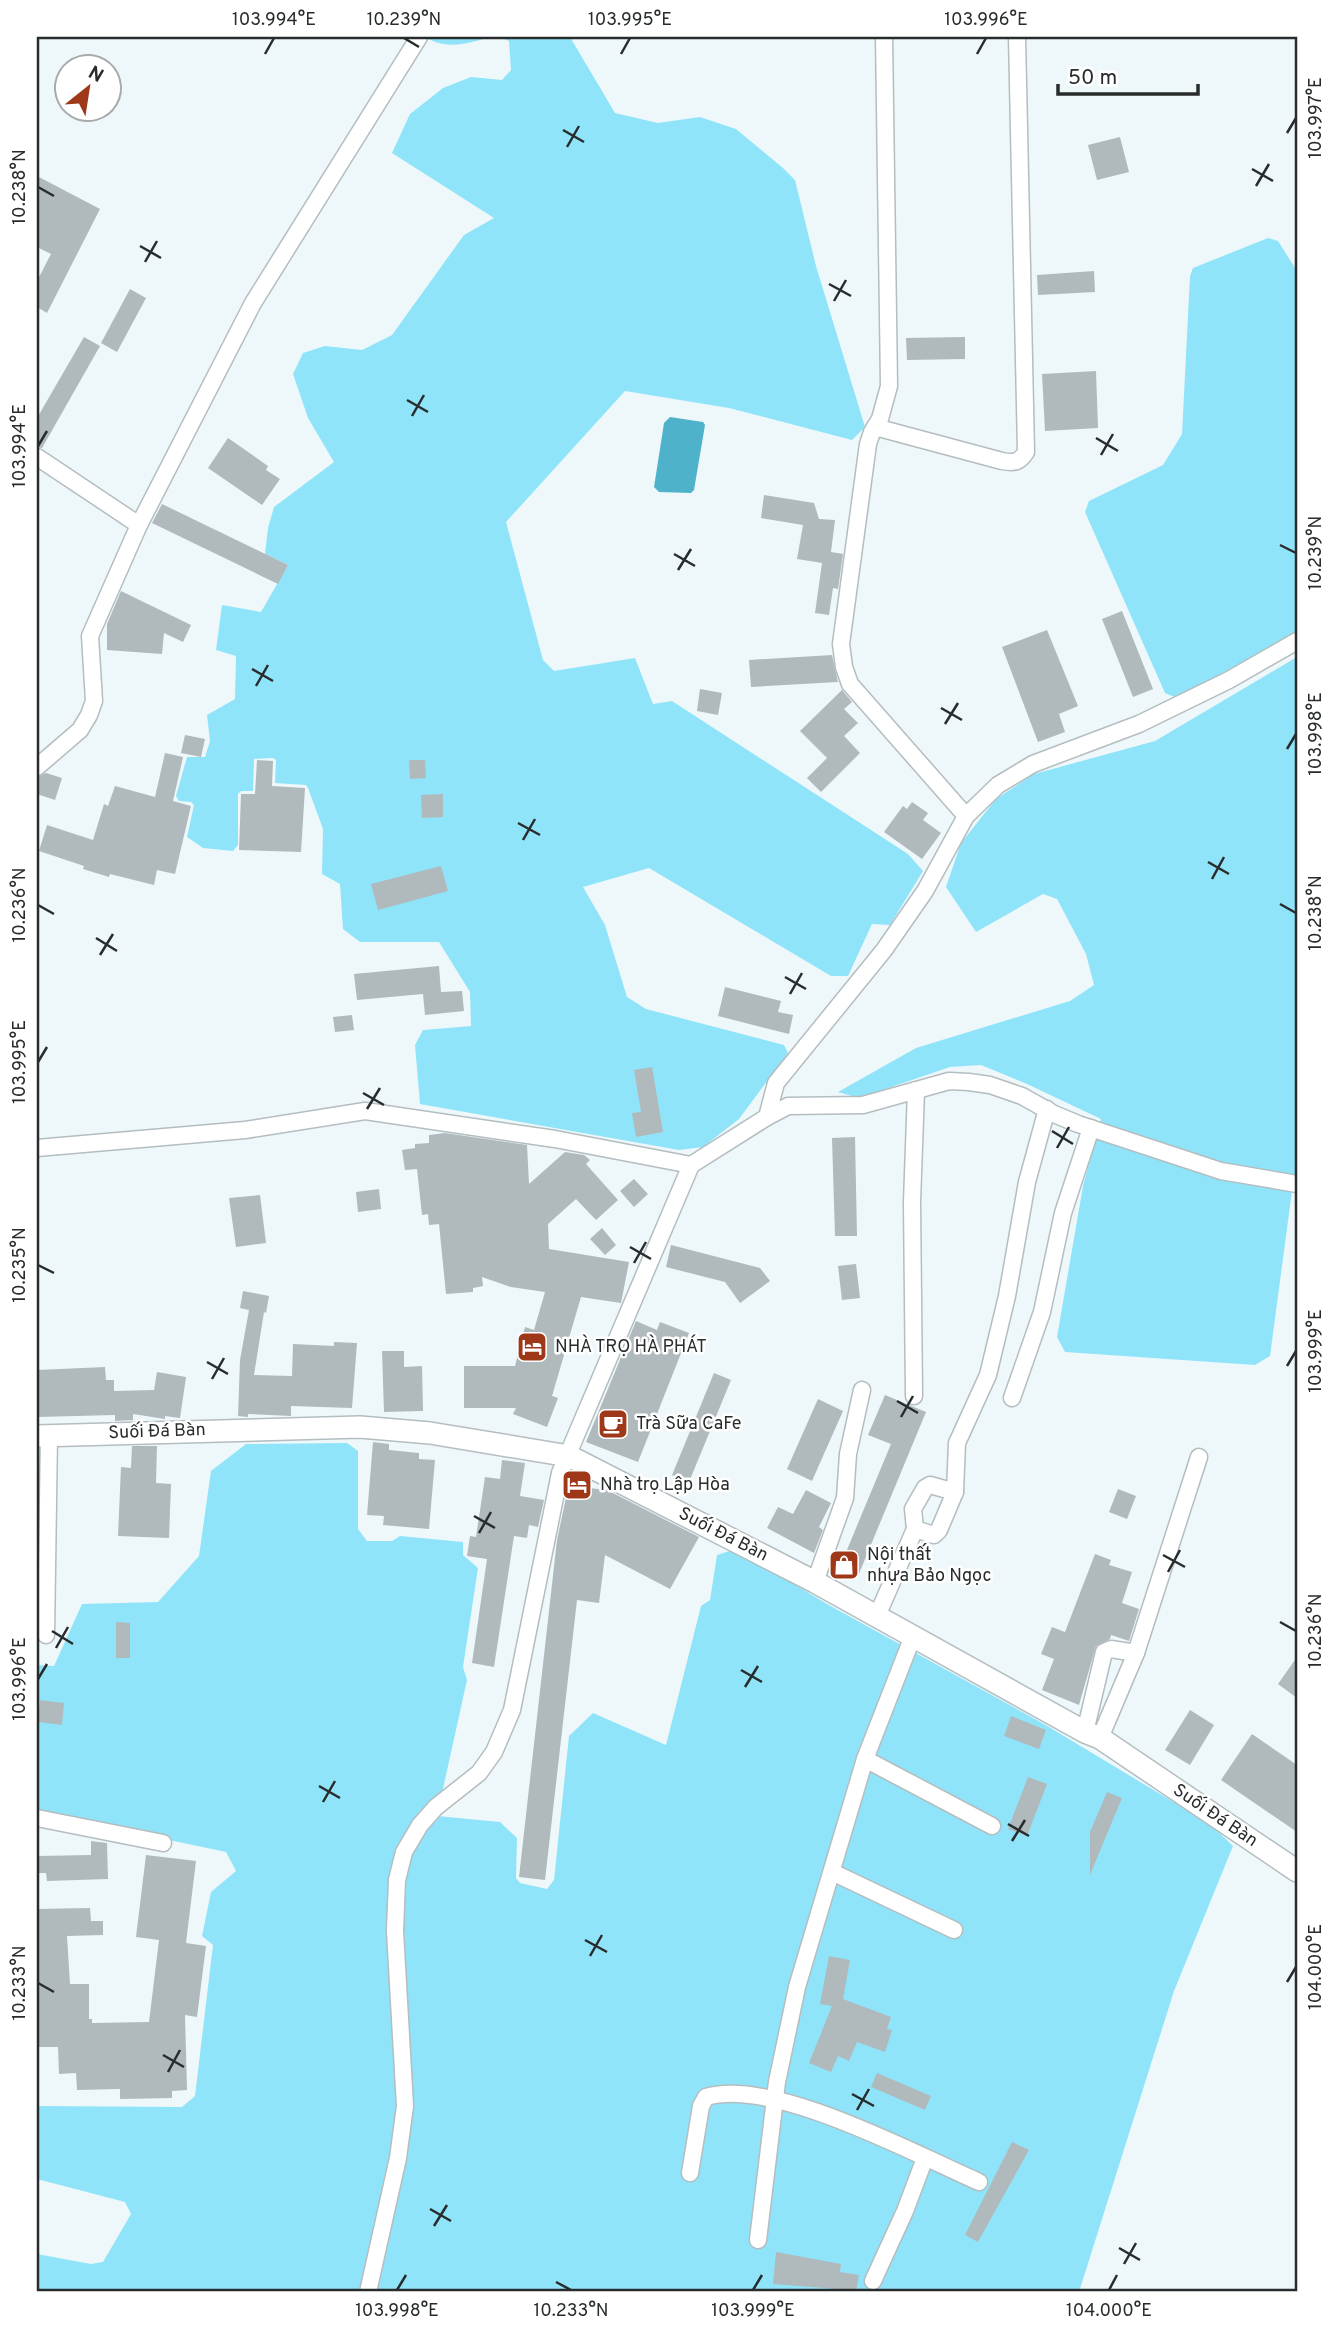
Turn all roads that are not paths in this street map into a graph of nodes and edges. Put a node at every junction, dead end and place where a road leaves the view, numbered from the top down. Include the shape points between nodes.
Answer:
1 (419, 37) edge
2 (884, 37) edge
3 (1017, 37) edge
4 (875, 427) junction
5 (37, 457) edge
6 (139, 525) junction
7 (1297, 640) edge
8 (37, 767) edge
9 (966, 816) junction
10 (916, 1090) junction
11 (1047, 1109) junction
12 (767, 1117) junction
13 (1091, 1128) junction
14 (37, 1148) edge
15 (691, 1165) junction
16 (1297, 1184) edge
17 (862, 1390) dead end
18 (914, 1396) dead end
19 (1012, 1398) dead end
20 (43, 1436) edge
21 (569, 1456) junction
22 (1199, 1457) dead end
23 (955, 1492) junction
24 (915, 1530) junction
25 (815, 1582) junction
26 (877, 1616) junction
27 (46, 1635) dead end
28 (913, 1636) junction
29 (1136, 1653) junction
30 (1092, 1735) junction
31 (865, 1759) junction
32 (37, 1818) edge
33 (992, 1826) dead end
34 (163, 1843) dead end
35 (1296, 1867) edge
36 (832, 1872) junction
37 (954, 1930) dead end
38 (774, 2099) junction
39 (925, 2158) junction
40 (690, 2173) dead end
41 (979, 2182) dead end
42 (758, 2240) dead end
43 (873, 2281) dead end
44 (368, 2292) edge

1 - 6 street via 253,303
2 - 4 street via 890,357 889,386
3 - 4 street via 1026,452 1014,463
4 - 9 street via 868,444 841,644 844,667 850,684
5 - 6 street
6 - 8 street via 90,636 94,701 89,716 80,730
7 - 9 street via 1139,724 1033,764 998,785
9 - 12 street via 925,891 884,950 776,1083
10 - 11 street via 949,1081 969,1082 1012,1092
10 - 12 street via 863,1105 788,1106
10 - 18 street
11 - 13 street
11 - 23 street via 1027,1182 988,1375 957,1443
12 - 15 street
13 - 16 street via 1221,1171
13 - 19 street via 1063,1213 1042,1312
14 - 15 street via 245,1130 365,1111
15 - 21 street
17 - 25 street via 848,1454 845,1498
20 - 21 street, Suối Đá Bàn via 360,1427 430,1433
20 - 27 street
21 - 25 street, Suối Đá Bàn
21 - 44 street via 558,1482 512,1710 494,1752 479,1773 420,1825 404,1852 397,1880 395,1931 405,2106
22 - 29 street
23 - 24 street via 939,1531 934,1535
23 - 24 street via 930,1485 925,1488 913,1509
24 - 26 street
25 - 26 street, Suối Đá Bàn
26 - 28 street, Suối Đá Bàn
28 - 30 street, Suối Đá Bàn
28 - 31 street
29 - 30 street
29 - 30 street via 1104,1652
30 - 35 street, Suối Đá Bàn
31 - 33 street
31 - 36 street
32 - 34 street
36 - 37 street
36 - 38 street via 797,1987
38 - 39 street via 819,2111
38 - 40 street via 720,2093 706,2097
38 - 42 street
39 - 41 street
39 - 43 street

